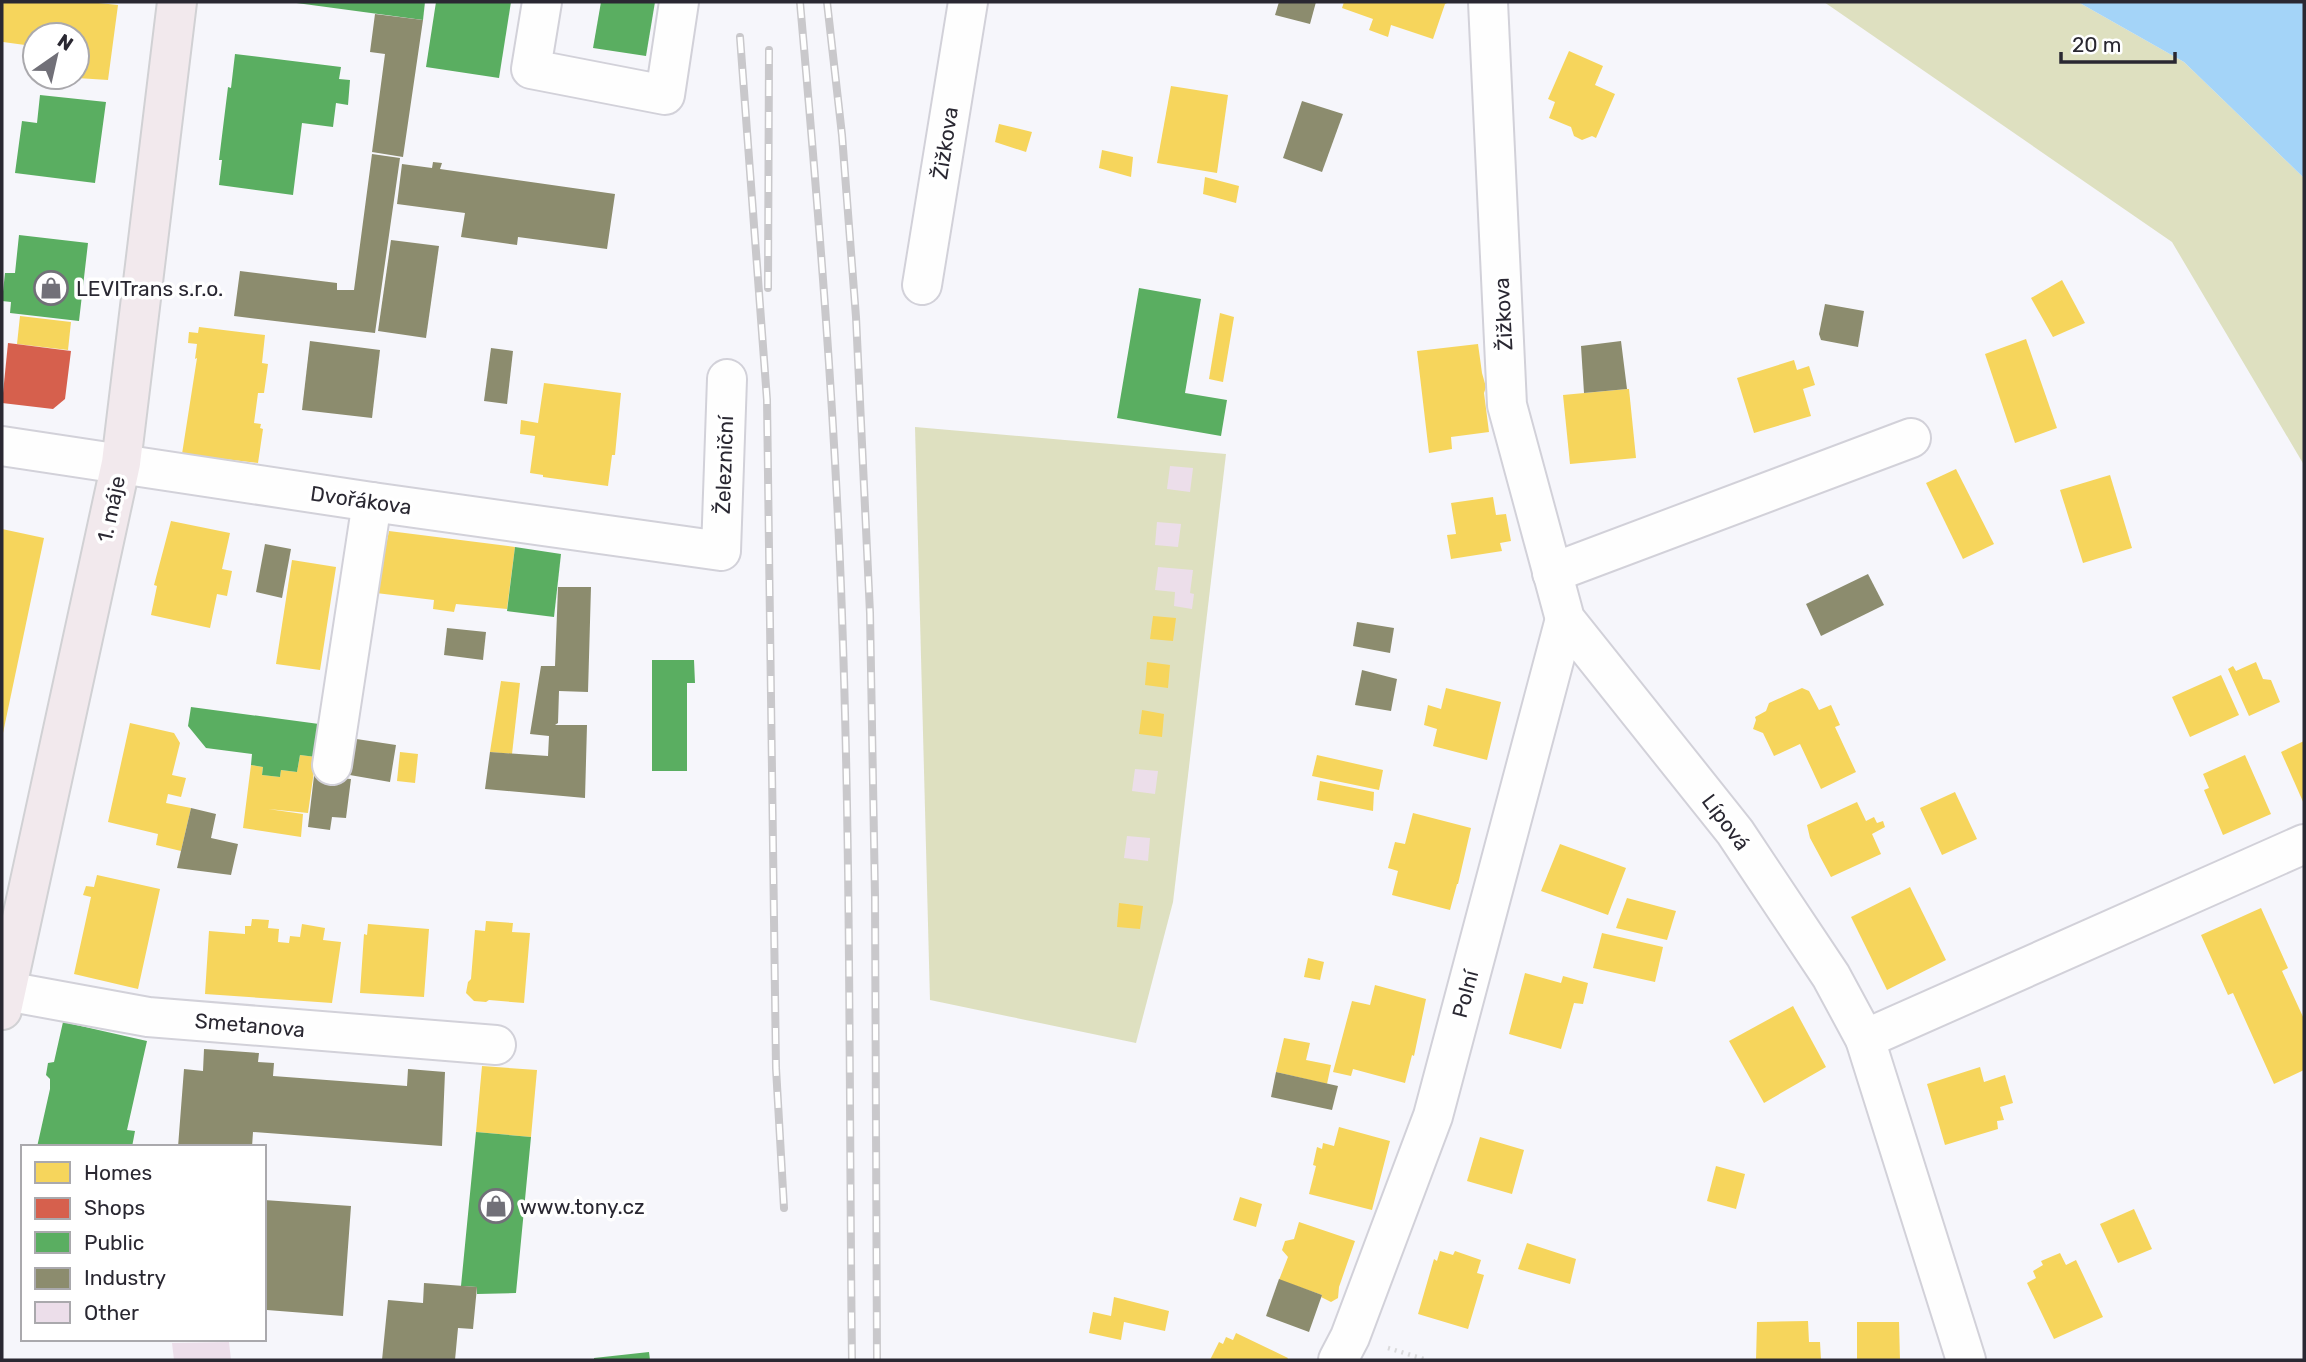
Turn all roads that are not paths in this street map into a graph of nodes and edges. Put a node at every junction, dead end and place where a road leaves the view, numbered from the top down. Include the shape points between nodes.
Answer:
1 (177, 2) edge
2 (542, 2) edge
3 (679, 2) edge
4 (968, 2) edge
5 (1488, 2) edge
6 (922, 285) dead end
7 (727, 379) dead end
8 (1911, 438) dead end
9 (2, 446) edge
10 (121, 463) junction
11 (372, 502) junction
12 (721, 551) joint
13 (1552, 573) junction
14 (1565, 619) junction
15 (331, 765) dead end
16 (2304, 845) edge
17 (11, 928) edge
18 (4, 1000) edge
19 (1865, 1040) junction
20 (496, 1045) dead end
21 (1338, 1360) edge
22 (1966, 1360) edge

1 - 10 main road, 1. máje
2 - 3 street via 531,69 665,95
4 - 6 street, Žižkova
5 - 13 street, Žižkova via 1507,405
7 - 12 street, Železniční
8 - 13 street
9 - 10 street, Dvořákova
10 - 11 street, Dvořákova
10 - 17 main road, 1. máje
11 - 12 street, Dvořákova
11 - 15 street
13 - 14 street, Žižkova
14 - 19 street, Lípová via 1735,832 1831,976
14 - 21 street, Polní via 1433,1116
16 - 19 street
17 - 18 main road, 1. máje
18 - 20 street, Smetanova via 148,1017
19 - 22 street, Lípová

